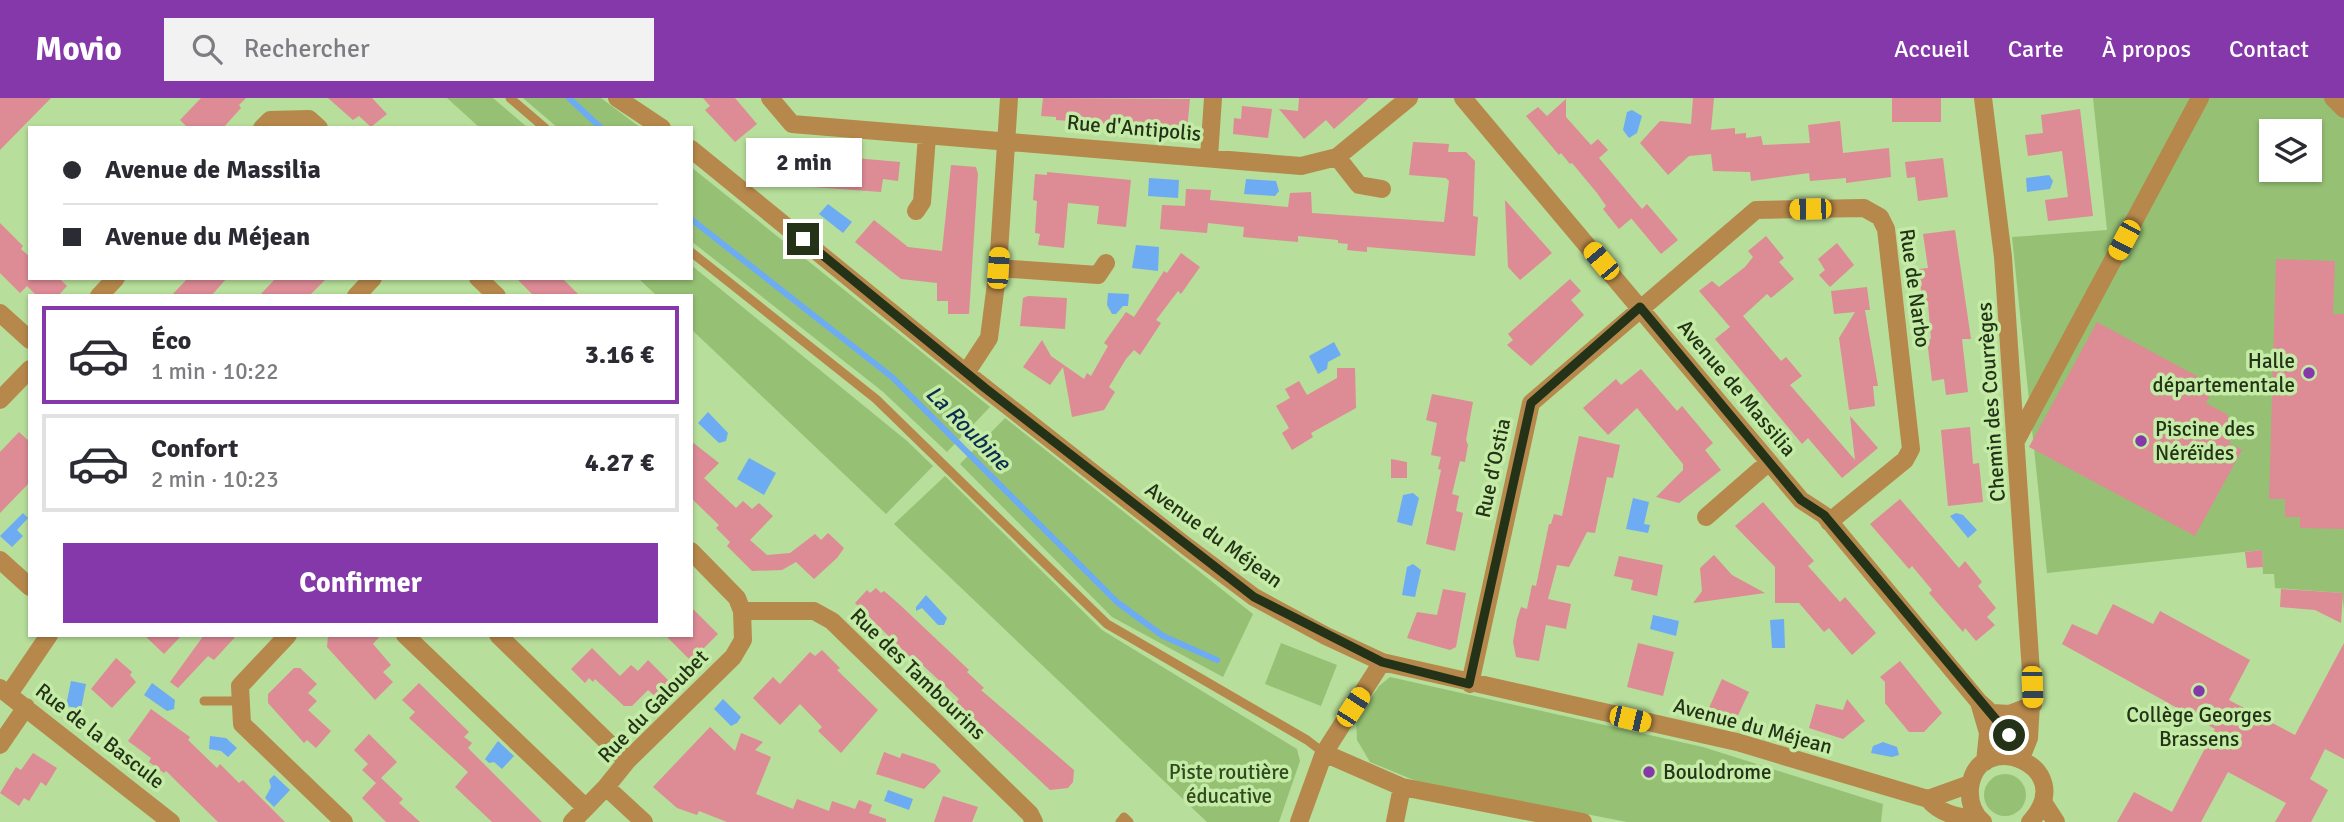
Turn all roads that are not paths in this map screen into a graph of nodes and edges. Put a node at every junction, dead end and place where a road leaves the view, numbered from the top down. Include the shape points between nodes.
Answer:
1 (510, 98) edge
2 (769, 98) edge
3 (1009, 98) edge
4 (1213, 98) edge
5 (1409, 98) edge
6 (1463, 98) edge
7 (1983, 98) edge
8 (2200, 98) edge
9 (2333, 98) edge
10 (620, 99) edge
11 (2344, 108) edge
12 (264, 126) edge
13 (317, 126) edge
14 (543, 126) edge
15 (660, 126) edge
16 (927, 136) junction
17 (1007, 140) junction
18 (693, 151) edge
19 (1209, 157) junction
20 (1337, 157) junction
21 (1382, 189) dead end
22 (916, 211) dead end
23 (693, 254) edge
24 (1106, 263) dead end
25 (998, 268) junction
26 (114, 280) edge
27 (371, 280) edge
28 (480, 280) edge
29 (101, 294) edge
30 (358, 294) edge
31 (495, 294) edge
32 (1640, 307) junction
33 (0, 313) edge
34 (28, 338) edge
35 (28, 371) edge
36 (966, 373) junction
37 (0, 400) edge
38 (2017, 439) junction
39 (1769, 462) junction
40 (1706, 517) dead end
41 (1829, 522) junction
42 (693, 553) edge
43 (0, 560) edge
44 (28, 585) edge
45 (742, 611) junction
46 (47, 637) edge
47 (286, 637) edge
48 (407, 637) edge
49 (500, 637) edge
50 (1382, 662) junction
51 (1469, 684) junction
52 (5, 691) edge
53 (204, 701) dead end
54 (240, 701) junction
55 (2033, 705) junction
56 (26, 708) junction
57 (1986, 708) junction
58 (0, 745) edge
59 (1324, 753) junction
60 (2018, 757) junction
61 (627, 761) junction
62 (1985, 762) junction
63 (1970, 784) junction
64 (1402, 787) junction
65 (607, 788) junction
66 (1928, 799) junction
67 (2043, 802) junction
68 (586, 808) junction
69 (1981, 820) edge
70 (171, 822) edge
71 (344, 822) edge
72 (572, 822) edge
73 (643, 822) edge
74 (1034, 822) edge
75 (1120, 822) edge
76 (1129, 822) edge
77 (1299, 822) edge
78 (1395, 822) edge
79 (1583, 822) edge
80 (2030, 822) edge
81 (2056, 822) edge

1 - 14 lane
2 - 16 street, Rue d'Antipolis via 792,124
3 - 17 street
4 - 19 street
5 - 20 street, Rue d'Antipolis
6 - 32 street, Avenue de Massilia
7 - 38 street, Chemin des Courrèges via 2003,257
8 - 38 street
9 - 11 street
10 - 15 street
12 - 13 street via 270,120 309,119
16 - 17 street, Rue d'Antipolis
16 - 22 street via 922,202
17 - 19 street, Rue d'Antipolis
17 - 25 street
18 - 36 street, Avenue du Méjean
19 - 20 street, Rue d'Antipolis via 1301,166
20 - 21 street via 1359,185
23 - 59 lane via 876,399 1107,624
24 - 25 street via 1098,275
25 - 36 street via 989,338
26 - 29 street
27 - 30 street
28 - 31 street
32 - 39 street, Avenue de Massilia
32 - 41 street, Rue de Narbo via 1756,210 1864,208 1880,217 1886,229 1911,449 1905,460
32 - 51 street, Rue d'Ostia via 1531,403
33 - 34 street
35 - 37 street
36 - 50 street, Avenue du Méjean via 1254,597
38 - 55 street, Chemin des Courrèges
39 - 40 street
39 - 41 street, Avenue de Massilia via 1801,500
41 - 57 street, Avenue de Massilia
42 - 45 street via 737,598
43 - 44 street
45 - 61 street, Rue du Galoubet via 743,640 733,657
45 - 74 street, Rue des Tambourins via 814,611 832,621
46 - 52 street
47 - 54 street via 240,686
48 - 68 street
49 - 61 street
50 - 51 street, Avenue du Méjean
50 - 59 street
51 - 66 street, Avenue du Méjean via 1737,742
52 - 56 street, Rue de la Bascule
53 - 54 lane
54 - 71 street via 242,724
55 - 57 street via 2010,714
55 - 60 street, Chemin des Courrèges via 2029,738
56 - 58 street
56 - 70 street, Rue de la Bascule
57 - 60 street, Avenue de Massilia via 2009,735
57 - 62 street, Avenue de Massilia
59 - 64 street
59 - 77 street
60 - 62 street
60 - 67 street, Avenue de Massilia via 2042,779
61 - 65 street, Rue du Galoubet
62 - 63 street
63 - 66 street
63 - 69 street via 1972,808
64 - 78 street
64 - 79 street
65 - 68 street, Rue du Galoubet
65 - 73 street
66 - 69 street, Avenue du Méjean via 1935,808
67 - 80 street
67 - 81 street, Avenue de Massilia
68 - 72 street, Rue du Galoubet
75 - 76 lane via 1124,817

